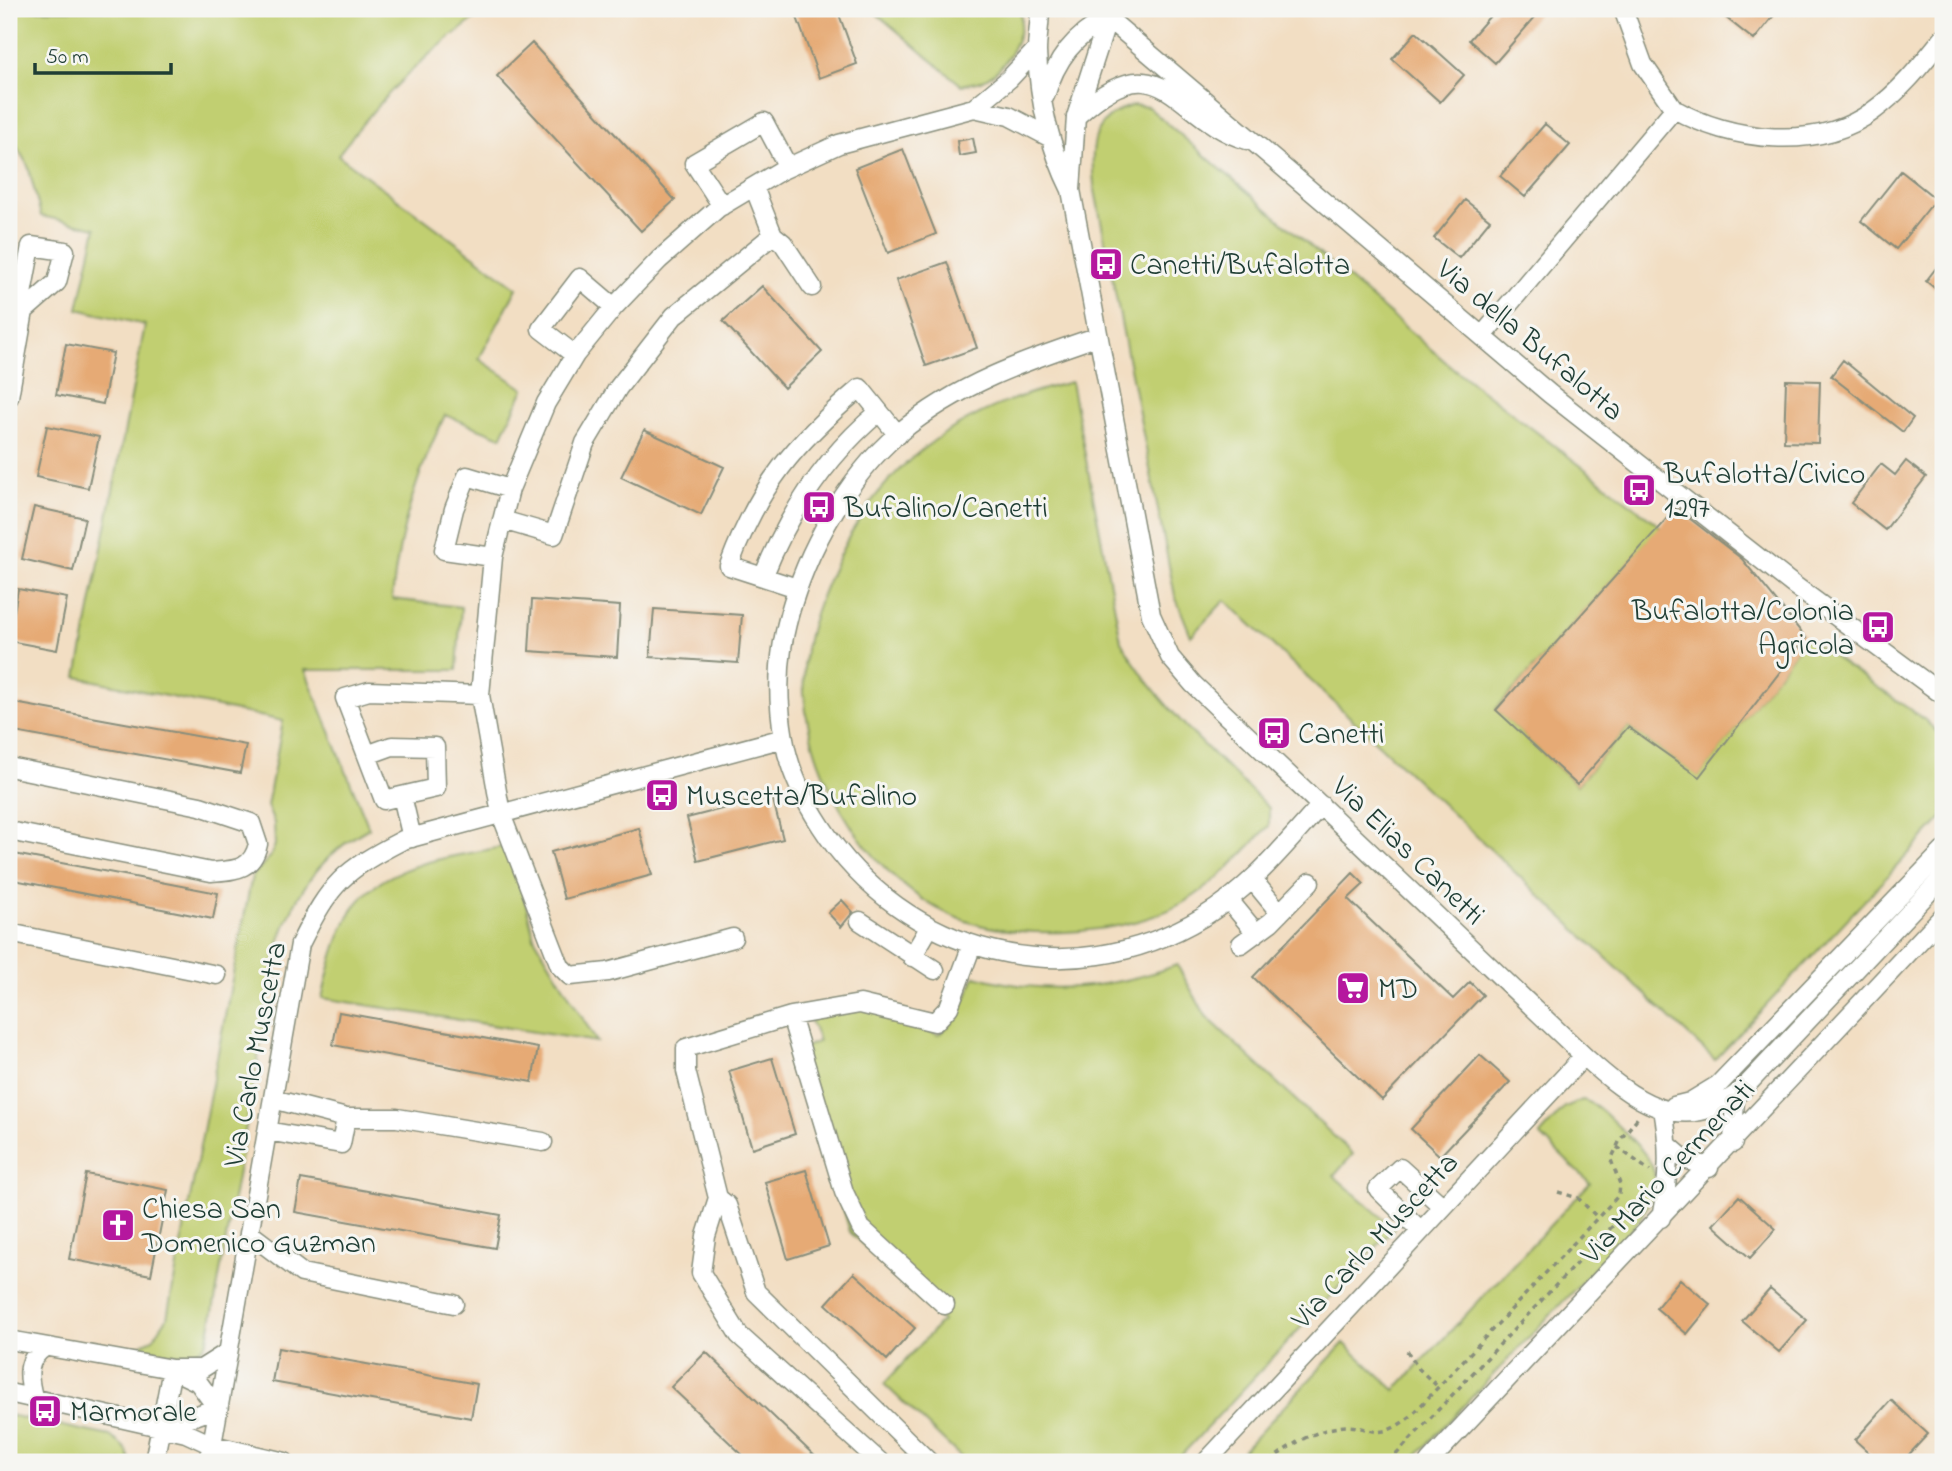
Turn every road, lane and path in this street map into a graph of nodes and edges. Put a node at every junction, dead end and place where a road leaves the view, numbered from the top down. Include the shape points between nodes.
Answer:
1 (1040, 9) edge
2 (1623, 9) edge
3 (1103, 13) edge
4 (1943, 38) edge
5 (1037, 49) junction
6 (1042, 106) junction
7 (974, 107) junction
8 (1674, 109) junction
9 (1076, 117) junction
10 (1049, 137) junction
11 (1257, 143) junction
12 (788, 167) junction
13 (754, 187) junction
14 (1071, 190) junction
15 (722, 206) junction
16 (773, 234) junction
17 (812, 287) dead end
18 (614, 307) junction
19 (16, 310) edge
20 (1482, 336) junction
21 (1096, 337) junction
22 (575, 355) junction
23 (9, 397) edge
24 (879, 412) junction
25 (898, 435) junction
26 (510, 489) junction
27 (502, 520) junction
28 (493, 558) junction
29 (763, 577) junction
30 (797, 588) junction
31 (480, 695) junction
32 (1942, 695) edge
33 (784, 738) junction
34 (367, 755) junction
35 (9, 767) edge
36 (402, 796) junction
37 (1321, 804) junction
38 (501, 814) junction
39 (9, 831) edge
40 (412, 838) junction
41 (1943, 851) edge
42 (1943, 877) edge
43 (1252, 879) junction
44 (1310, 882) dead end
45 (1228, 899) junction
46 (902, 912) junction
47 (1280, 913) junction
48 (1943, 916) edge
49 (860, 920) dead end
50 (929, 928) junction
51 (9, 933) edge
52 (1256, 933) junction
53 (733, 938) dead end
54 (884, 939) junction
55 (1241, 944) dead end
56 (972, 945) junction
57 (912, 957) junction
58 (935, 970) dead end
59 (1824, 974) junction
60 (217, 975) dead end
61 (1839, 988) junction
62 (791, 1016) junction
63 (1584, 1056) junction
64 (1735, 1096) junction
65 (272, 1099) junction
66 (1656, 1106) junction
67 (346, 1118) junction
68 (267, 1131) junction
69 (542, 1142) dead end
70 (1733, 1143) junction
71 (1617, 1146) junction
72 (1669, 1146) junction
73 (1709, 1168) junction
74 (1653, 1180) dead end
75 (1558, 1192) dead end
76 (1650, 1192) dead end
77 (718, 1198) junction
78 (1443, 1207) junction
79 (1598, 1218) junction
80 (1661, 1218) junction
81 (1421, 1231) junction
82 (248, 1233) junction
83 (454, 1304) dead end
84 (945, 1305) dead end
85 (9, 1340) edge
86 (44, 1347) junction
87 (1408, 1351) dead end
88 (228, 1352) junction
89 (172, 1369) junction
90 (1438, 1387) junction
91 (9, 1393) edge
92 (33, 1397) junction
93 (217, 1408) junction
94 (160, 1428) junction
95 (210, 1454) edge
96 (154, 1462) edge
97 (285, 1462) edge
98 (880, 1462) edge
99 (929, 1462) edge
100 (1206, 1462) edge
101 (1270, 1462) edge
102 (1389, 1462) edge
103 (1429, 1462) edge

1 - 5 street
2 - 8 street via 1643,64
3 - 6 street via 1071,44 1055,68
3 - 9 street
3 - 11 street, Via della Bufalotta
4 - 8 street via 1914,74 1878,107 1825,132 1741,134
5 - 6 street
5 - 7 street
6 - 10 street
7 - 10 street via 1009,117
7 - 12 street via 839,144
8 - 20 street
9 - 11 street via 1113,89 1151,83 1175,93 1221,130
9 - 14 street
10 - 14 street
11 - 20 street, Via della Bufalotta
12 - 13 street
12 - 15 street via 764,122 694,163
13 - 15 street
13 - 16 street
14 - 21 street, Via Elias Canetti
15 - 18 street via 659,260
16 - 17 street
16 - 27 street via 674,316 618,388 585,443 554,536
18 - 22 street
18 - 22 street via 580,278 552,312 541,329
19 - 23 street
20 - 32 street, Via della Bufalotta via 1791,583
21 - 25 street via 979,380
21 - 37 street, Via Elias Canetti via 1146,598 1157,631 1185,676
22 - 26 street via 546,403
24 - 25 street
24 - 29 street via 813,481 779,536
24 - 29 street via 860,388 818,425 766,486 729,566
25 - 30 street via 839,504
26 - 27 street
26 - 28 street via 467,477 444,550
27 - 28 street
28 - 31 street
29 - 30 street
30 - 33 street via 781,644
31 - 34 street via 369,691 345,698
31 - 38 street
33 - 38 street, Via Carlo Muscetta
33 - 46 street via 800,788 828,836 871,886
34 - 36 street via 384,800
34 - 36 street via 392,746 435,747 436,788
35 - 39 street via 200,806 251,823 258,844 242,870 211,872
36 - 40 street
37 - 43 street
37 - 63 street, Via Elias Canetti
38 - 40 street, Via Carlo Muscetta
38 - 53 street via 560,966 570,976 608,972
40 - 65 street, Via Carlo Muscetta via 358,864 333,885 317,910 300,944
41 - 59 street
42 - 61 street, Via Elias Canetti
43 - 45 street
43 - 47 street
44 - 47 street
45 - 52 street
45 - 56 street via 1177,931 1114,951 1040,958
46 - 50 street
46 - 54 street
47 - 52 street
48 - 70 street, Via Mario Cermenati
49 - 54 street
50 - 56 street
50 - 57 street
51 - 60 street
52 - 55 street
54 - 57 street
56 - 62 street via 949,1007 935,1022 860,1004
57 - 58 street
59 - 61 street
59 - 66 street via 1707,1093 1690,1102
61 - 64 street, Via Elias Canetti
62 - 77 street via 686,1048 686,1071
62 - 84 street via 844,1192 861,1228
63 - 66 street, Via Elias Canetti via 1620,1089
63 - 78 street, Via Carlo Muscetta
64 - 66 street, Via Elias Canetti via 1688,1114
64 - 70 street
65 - 67 street
65 - 68 street, Via Carlo Muscetta
66 - 71 path
66 - 72 street
67 - 68 street via 341,1143
67 - 69 street via 397,1118
68 - 82 street, Via Carlo Muscetta
70 - 73 street, Via Mario Cermenati
71 - 74 path via 1650,1170
71 - 79 path via 1611,1160 1619,1195
72 - 73 street via 1683,1158
72 - 80 street via 1669,1178
73 - 80 street, Via Mario Cermenati
75 - 79 path via 1578,1198
76 - 102 path via 1605,1233
77 - 98 street via 701,1273 739,1335
77 - 99 street via 727,1205 756,1292
78 - 81 street, Via Carlo Muscetta
78 - 81 street via 1400,1168 1378,1189
79 - 90 path
80 - 103 street, Via Mario Cermenati
81 - 100 street, Via Carlo Muscetta
82 - 83 street via 302,1273
82 - 88 street, Via Carlo Muscetta
85 - 86 street
86 - 89 street
86 - 92 street via 34,1354 29,1367
87 - 90 path
88 - 89 street via 201,1368
88 - 93 street, Via Carlo Muscetta
89 - 93 street via 198,1382
89 - 94 street
90 - 101 path via 1411,1416 1383,1432 1340,1426 1297,1442
91 - 92 street
92 - 94 street
93 - 94 street
93 - 95 street, Via Carlo Muscetta
94 - 95 street via 186,1433
94 - 96 street
95 - 97 street

